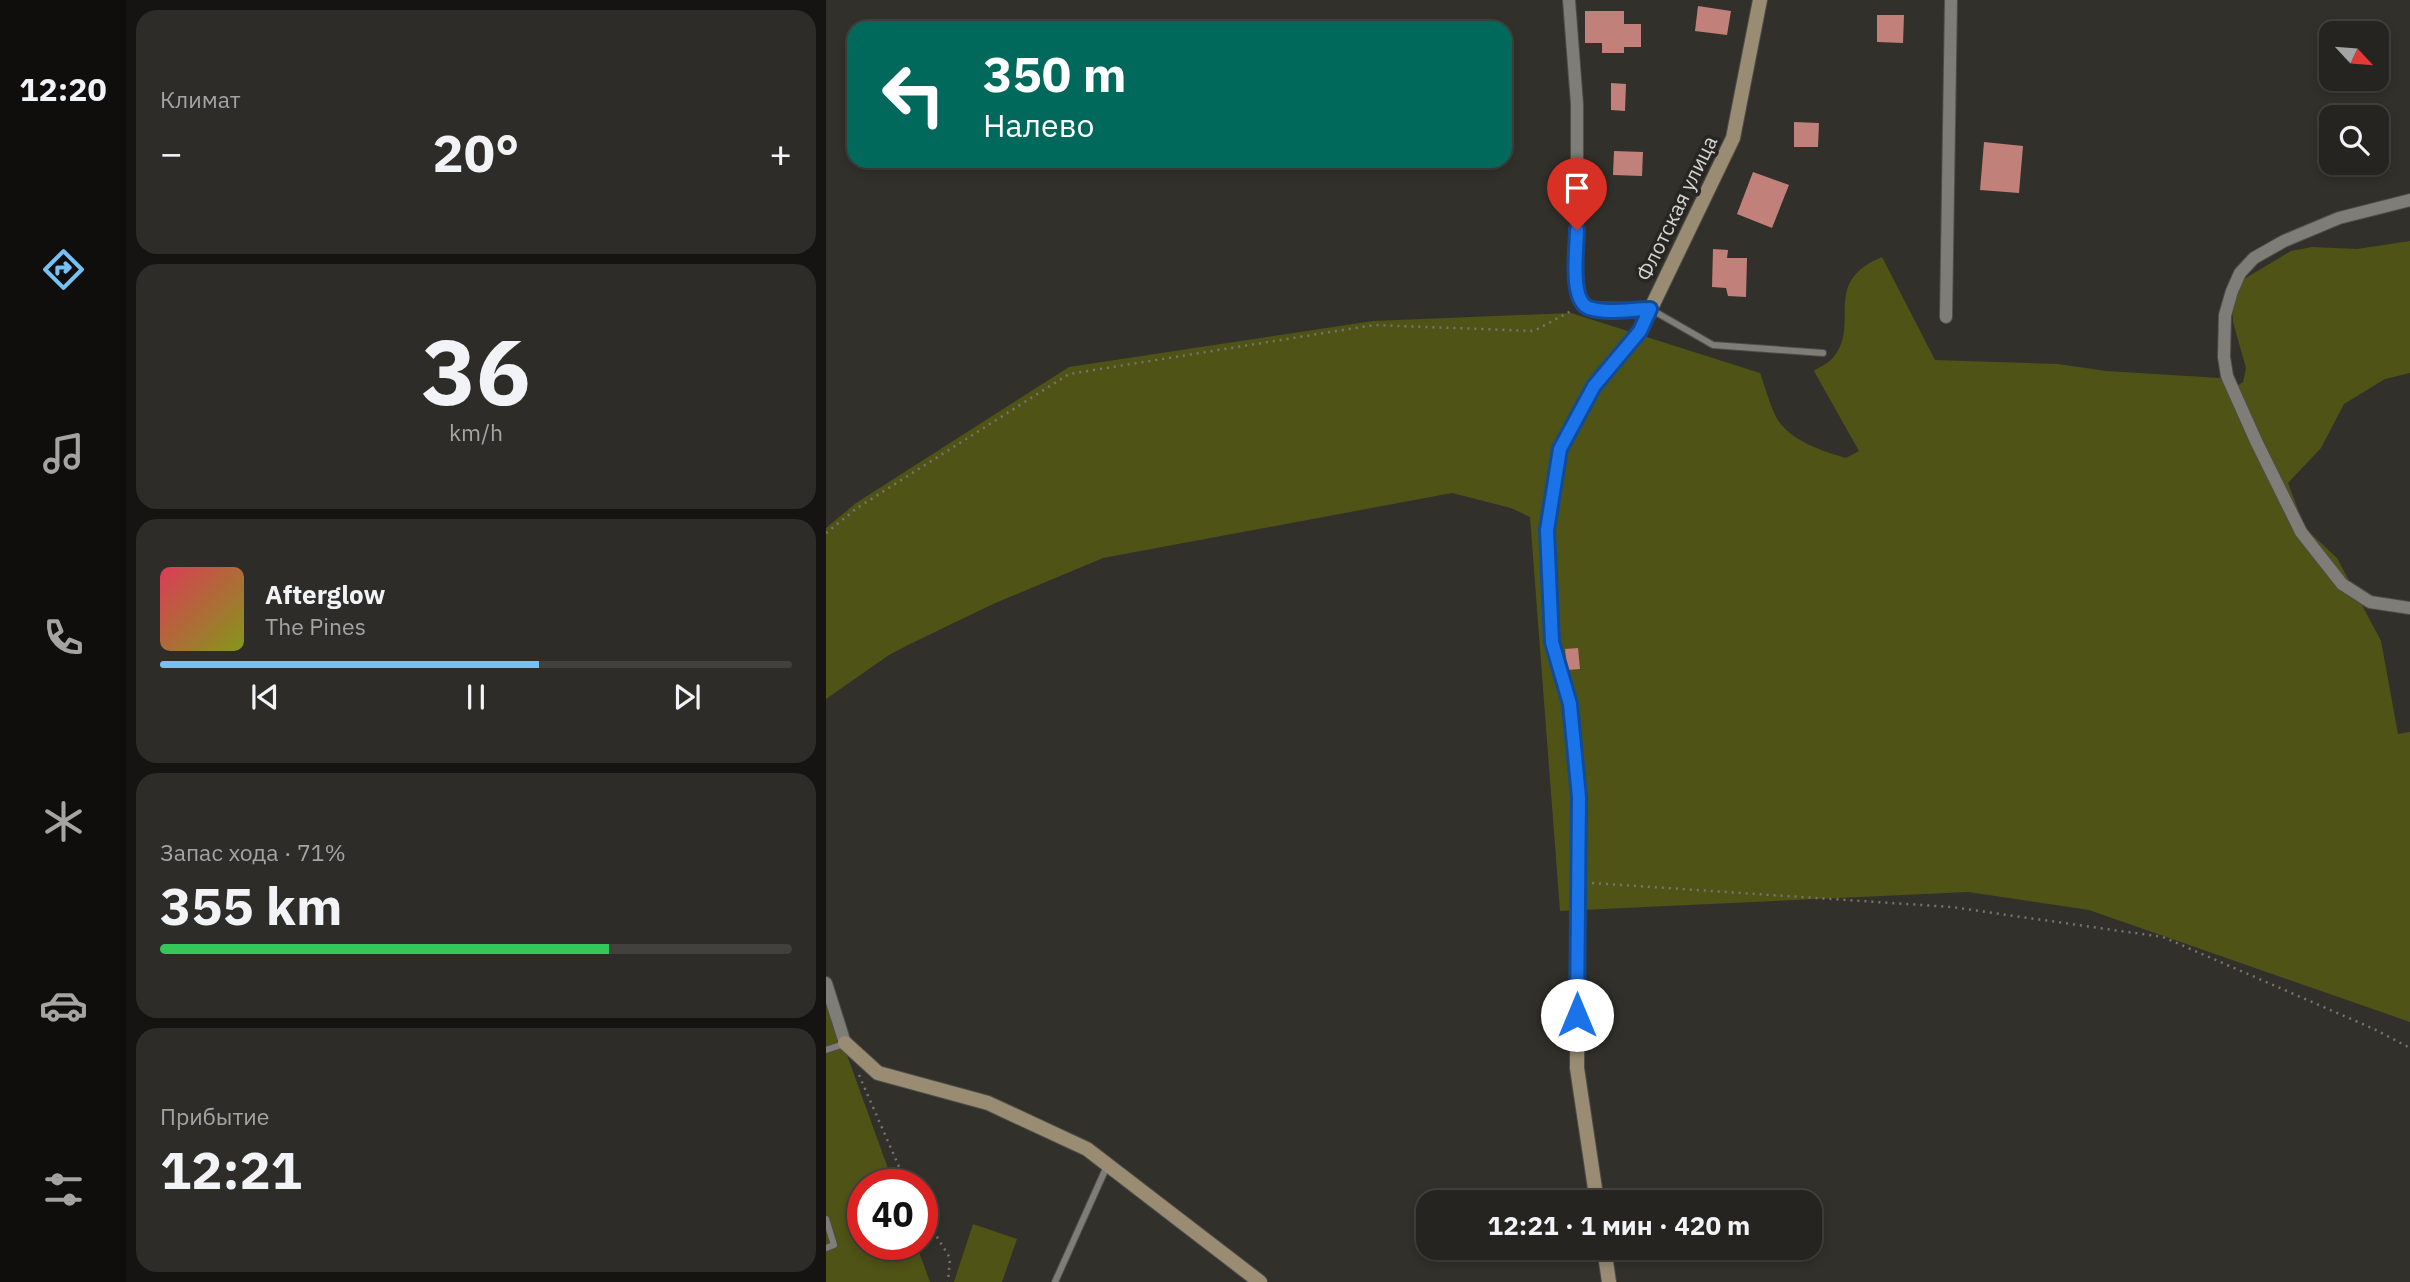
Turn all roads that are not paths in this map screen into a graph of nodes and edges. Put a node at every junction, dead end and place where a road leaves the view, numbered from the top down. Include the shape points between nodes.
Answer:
1 (1569, 0) edge
2 (1760, 0) edge
3 (1951, 0) edge
4 (2410, 200) edge
5 (1650, 309) junction
6 (1946, 317) dead end
7 (1823, 354) dead end
8 (2410, 608) edge
9 (826, 983) edge
10 (845, 1043) junction
11 (826, 1050) edge
12 (1108, 1165) junction
13 (1595, 1190) edge
14 (826, 1219) edge
15 (826, 1248) edge
16 (1606, 1260) edge
17 (1242, 1276) edge
18 (1055, 1282) edge
19 (1260, 1282) edge
20 (1609, 1282) edge

1 - 5 street via 1577,104 1577,295 1589,308
2 - 5 street, Флотская улица via 1733,138
3 - 6 street
4 - 8 street via 2339,218 2254,258 2240,272 2232,291 2225,315 2224,357 2232,387 2301,532 2342,584 2370,602
5 - 7 lane via 1713,345
5 - 13 street, Флотская улица via 1640,331 1594,386 1560,449 1547,530 1552,642 1570,704 1579,797 1577,1068
9 - 10 street
10 - 11 lane
10 - 12 street via 878,1073 988,1103 1087,1149
12 - 17 street
12 - 18 lane
14 - 15 lane via 834,1245
16 - 20 street
17 - 19 street

